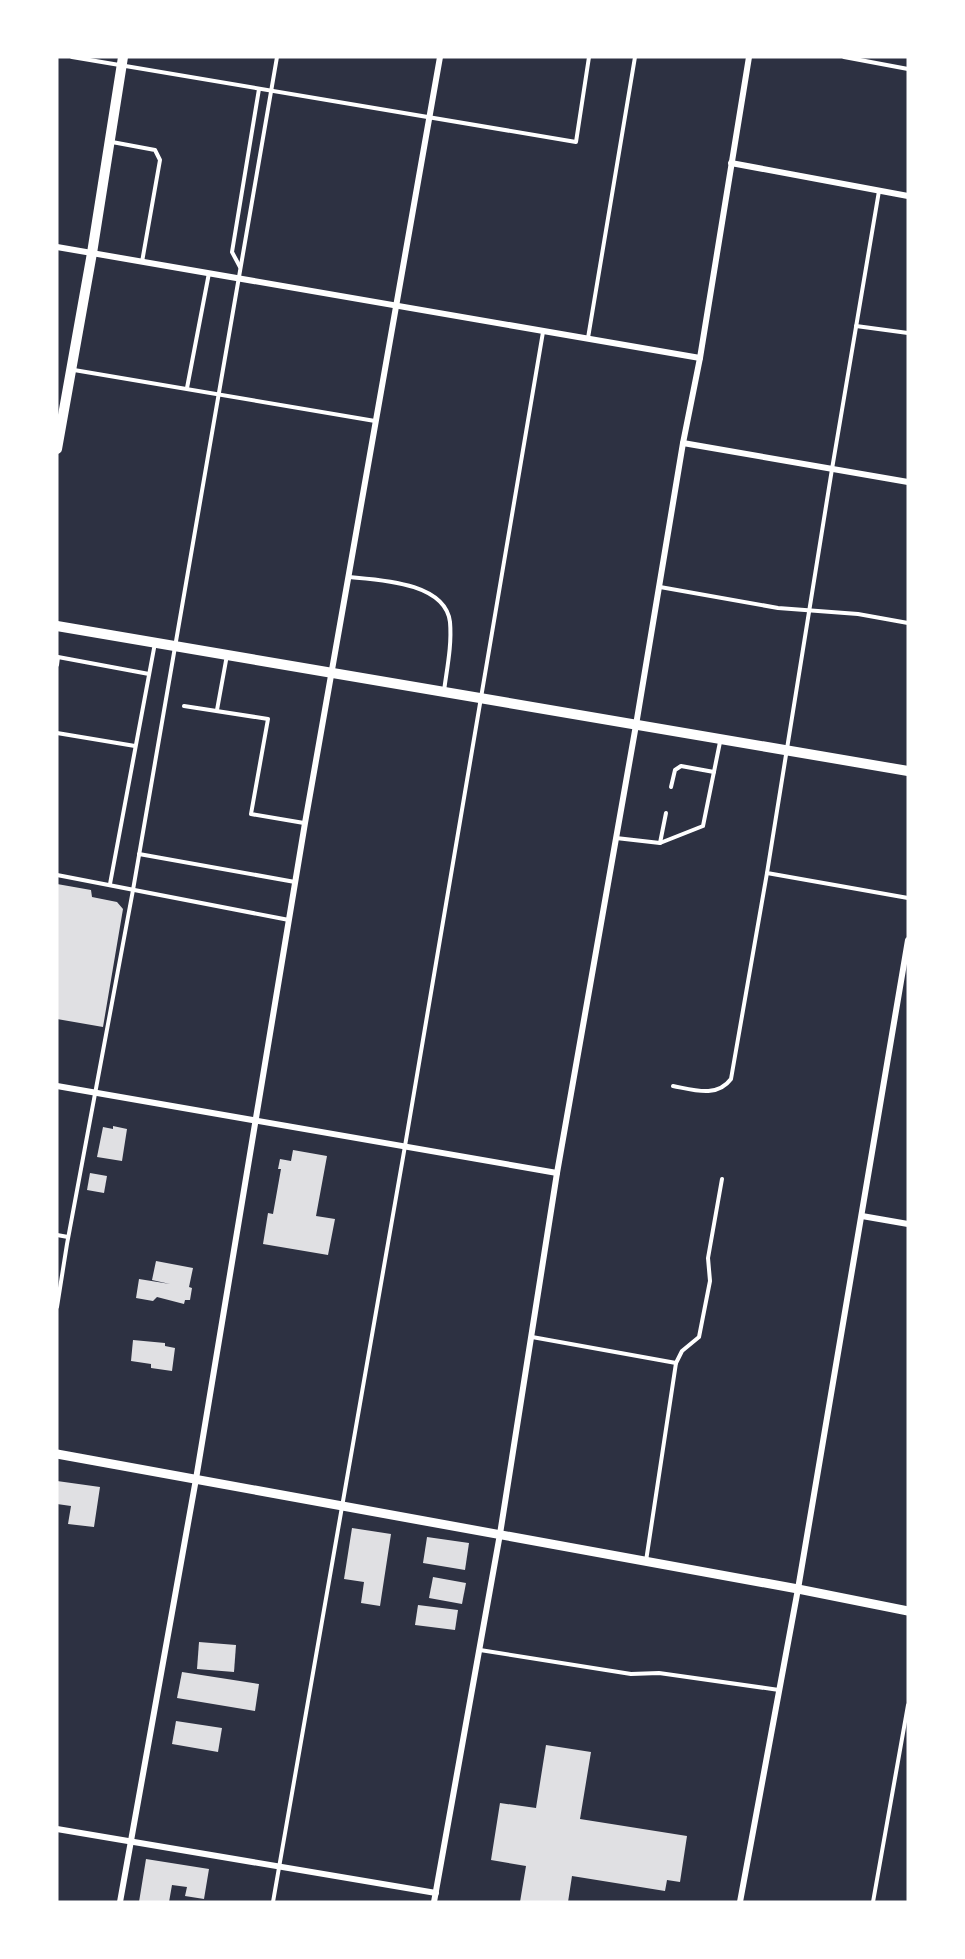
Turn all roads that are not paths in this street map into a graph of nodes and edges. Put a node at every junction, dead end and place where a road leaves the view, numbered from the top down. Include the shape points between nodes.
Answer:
1 (72, 57) edge
2 (277, 57) edge
3 (441, 57) edge
4 (589, 57) edge
5 (635, 57) edge
6 (749, 57) edge
7 (844, 57) edge
8 (122, 61) edge
9 (908, 69) edge
10 (259, 89) junction
11 (271, 91) junction
12 (429, 118) junction
13 (110, 142) junction
14 (731, 163) junction
15 (879, 191) junction
16 (908, 196) edge
17 (57, 247) edge
18 (92, 253) junction
19 (142, 261) junction
20 (240, 268) junction
21 (209, 273) junction
22 (239, 278) junction
23 (395, 305) junction
24 (856, 326) junction
25 (543, 331) junction
26 (908, 333) edge
27 (588, 338) junction
28 (700, 358) junction
29 (71, 369) junction
30 (187, 388) junction
31 (218, 394) junction
32 (375, 421) junction
33 (683, 443) junction
34 (57, 449) edge
35 (832, 469) junction
36 (908, 482) edge
37 (348, 577) junction
38 (659, 586) junction
39 (808, 610) junction
40 (908, 623) edge
41 (57, 626) edge
42 (155, 642) junction
43 (174, 646) junction
44 (227, 655) junction
45 (57, 665) edge
46 (331, 672) junction
47 (149, 674) junction
48 (444, 692) junction
49 (481, 698) junction
50 (184, 706) dead end
51 (217, 710) junction
52 (636, 725) junction
53 (57, 733) edge
54 (720, 739) junction
55 (135, 746) junction
56 (788, 751) junction
57 (908, 771) edge
58 (714, 772) junction
59 (671, 787) dead end
60 (666, 813) dead end
61 (305, 823) junction
62 (616, 838) junction
63 (660, 843) junction
64 (139, 854) junction
65 (767, 873) junction
66 (57, 875) edge
67 (296, 882) junction
68 (110, 884) junction
69 (133, 890) junction
70 (908, 898) edge
71 (289, 920) junction
72 (908, 940) edge
73 (57, 1086) edge
74 (673, 1086) dead end
75 (96, 1092) junction
76 (256, 1120) junction
77 (405, 1146) junction
78 (557, 1173) junction
79 (722, 1179) dead end
80 (862, 1216) junction
81 (908, 1224) edge
82 (57, 1235) edge
83 (68, 1237) junction
84 (59, 1284) edge
85 (57, 1306) edge
86 (531, 1337) junction
87 (676, 1363) junction
88 (57, 1454) edge
89 (196, 1479) junction
90 (343, 1506) junction
91 (500, 1534) junction
92 (646, 1561) junction
93 (798, 1589) junction
94 (908, 1611) edge
95 (479, 1650) junction
96 (779, 1690) junction
97 (908, 1705) edge
98 (57, 1829) edge
99 (130, 1842) junction
100 (278, 1867) junction
101 (436, 1893) junction
102 (120, 1902) edge
103 (273, 1902) edge
104 (434, 1902) edge
105 (740, 1902) edge
106 (873, 1902) edge

1 - 8 lane
2 - 11 lane
3 - 12 street
4 - 12 lane via 576,142
5 - 27 lane
6 - 14 street
7 - 9 lane
8 - 10 lane
8 - 13 main road
10 - 11 lane
10 - 20 lane via 232,252
11 - 12 lane
11 - 20 lane
12 - 23 street
13 - 18 main road
13 - 19 lane via 155,150 160,160
14 - 15 street
14 - 28 street
15 - 16 street
15 - 24 lane
17 - 18 street
18 - 19 street
18 - 29 main road
19 - 21 street
20 - 22 lane
21 - 22 street
21 - 30 lane
22 - 23 street
22 - 31 lane
23 - 25 street
23 - 32 street
24 - 26 lane
24 - 35 lane
25 - 27 street
25 - 49 lane
27 - 28 street
28 - 33 street
29 - 30 lane
29 - 34 main road
30 - 31 lane
31 - 32 lane
31 - 43 lane
32 - 37 street
33 - 35 street
33 - 38 street
35 - 36 street
35 - 39 lane
37 - 46 street
37 - 48 lane via 415,588 444,605 450,620 450,643
38 - 39 lane
38 - 52 street
39 - 40 lane
39 - 56 lane
41 - 42 main road
42 - 43 main road
42 - 47 lane
43 - 44 main road
43 - 64 lane
44 - 46 main road
44 - 51 lane
45 - 47 lane via 58,657
46 - 48 main road
46 - 61 street
47 - 55 lane
48 - 49 main road
49 - 52 main road
49 - 77 lane
50 - 51 lane
51 - 61 lane via 268,719 251,814
52 - 54 main road
52 - 62 street
53 - 55 lane
54 - 56 main road
54 - 58 lane
55 - 68 lane
56 - 57 main road
56 - 65 lane
58 - 59 lane via 681,766 675,770
58 - 63 lane via 703,826
60 - 63 lane
61 - 67 street
62 - 63 lane
62 - 78 street
64 - 67 lane
64 - 69 lane
65 - 70 lane
65 - 74 lane via 731,1079 716,1090
66 - 68 lane
67 - 71 street
68 - 69 lane
69 - 71 lane
69 - 75 lane
71 - 76 street
72 - 80 street
73 - 75 street
75 - 76 street
75 - 83 lane
76 - 77 street
76 - 89 street
77 - 78 street
77 - 90 lane
78 - 86 street
79 - 87 lane via 699,1336 682,1351
80 - 81 street
80 - 93 street
82 - 83 lane
83 - 84 lane
84 - 85 lane
86 - 87 lane
86 - 91 street
87 - 92 lane
88 - 89 street
89 - 90 street
89 - 99 street
90 - 91 street
90 - 100 lane
91 - 92 street
91 - 95 street
92 - 93 street
93 - 94 street
93 - 96 street
95 - 96 lane via 631,1674 659,1673
95 - 101 street
96 - 105 street
97 - 106 lane
98 - 99 street
99 - 100 street
99 - 102 street
100 - 101 street
100 - 103 lane
101 - 104 street

